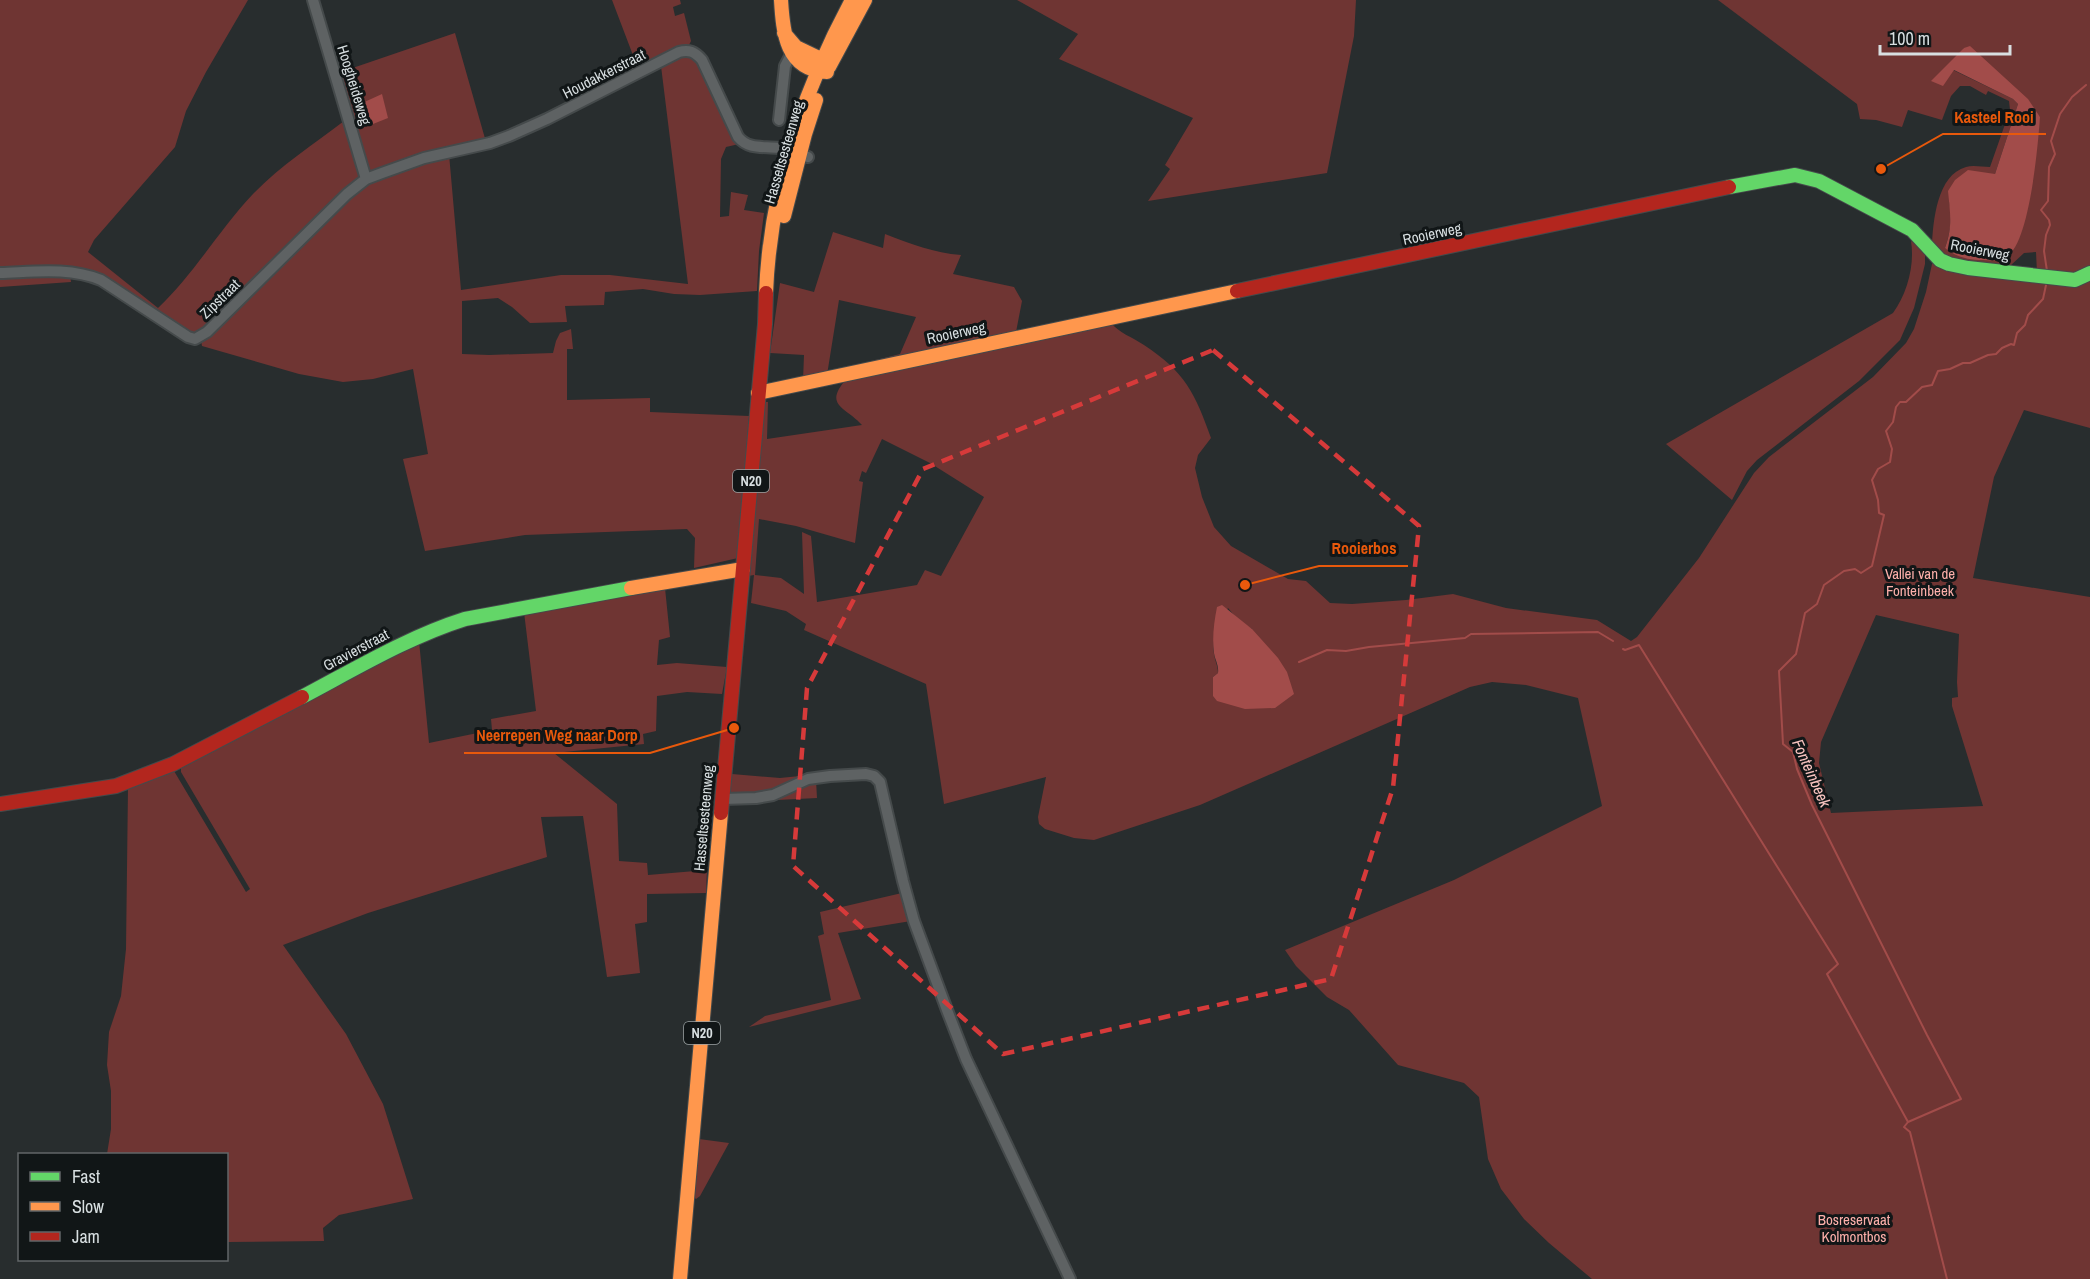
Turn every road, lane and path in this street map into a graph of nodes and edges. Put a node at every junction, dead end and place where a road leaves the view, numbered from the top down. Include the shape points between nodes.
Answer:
1 (313, 0) edge
2 (781, 0) edge
3 (852, 0) edge
4 (866, 0) edge
5 (794, 49) junction
6 (821, 68) junction
7 (779, 120) dead end
8 (798, 154) junction
9 (366, 179) junction
10 (0, 273) edge
11 (2090, 273) edge
12 (759, 393) junction
13 (743, 569) junction
14 (723, 799) junction
15 (0, 804) edge
16 (680, 1279) edge
17 (1070, 1279) edge

1 - 9 street, Hoogheideweg
2 - 5 street via 784,33
3 - 6 street, Hasseltsesteenweg / N20
4 - 6 street, Hasseltsesteenweg / N20
5 - 6 street
5 - 7 street via 785,66
6 - 8 street, Hasseltsesteenweg / N20
8 - 9 street, Houdakkerstraat via 742,142 702,60 687,50 508,136 424,158
8 - 12 street, Hasseltsesteenweg / N20 via 778,189 765,292
9 - 10 street, Zipstraat via 207,332 195,339 93,277 55,271
11 - 12 street, Rooierweg via 2075,280 1949,264 1912,230 1819,182 1795,175
12 - 13 street, Hasseltsesteenweg / N20
13 - 14 street, Hasseltsesteenweg / N20
13 - 15 street, Gravierstraat via 465,619 407,642 144,777 116,786
14 - 16 street, Hasseltsesteenweg / N20
14 - 17 street via 774,795 808,779 830,776 866,774 880,782 914,921 947,1010 966,1059

